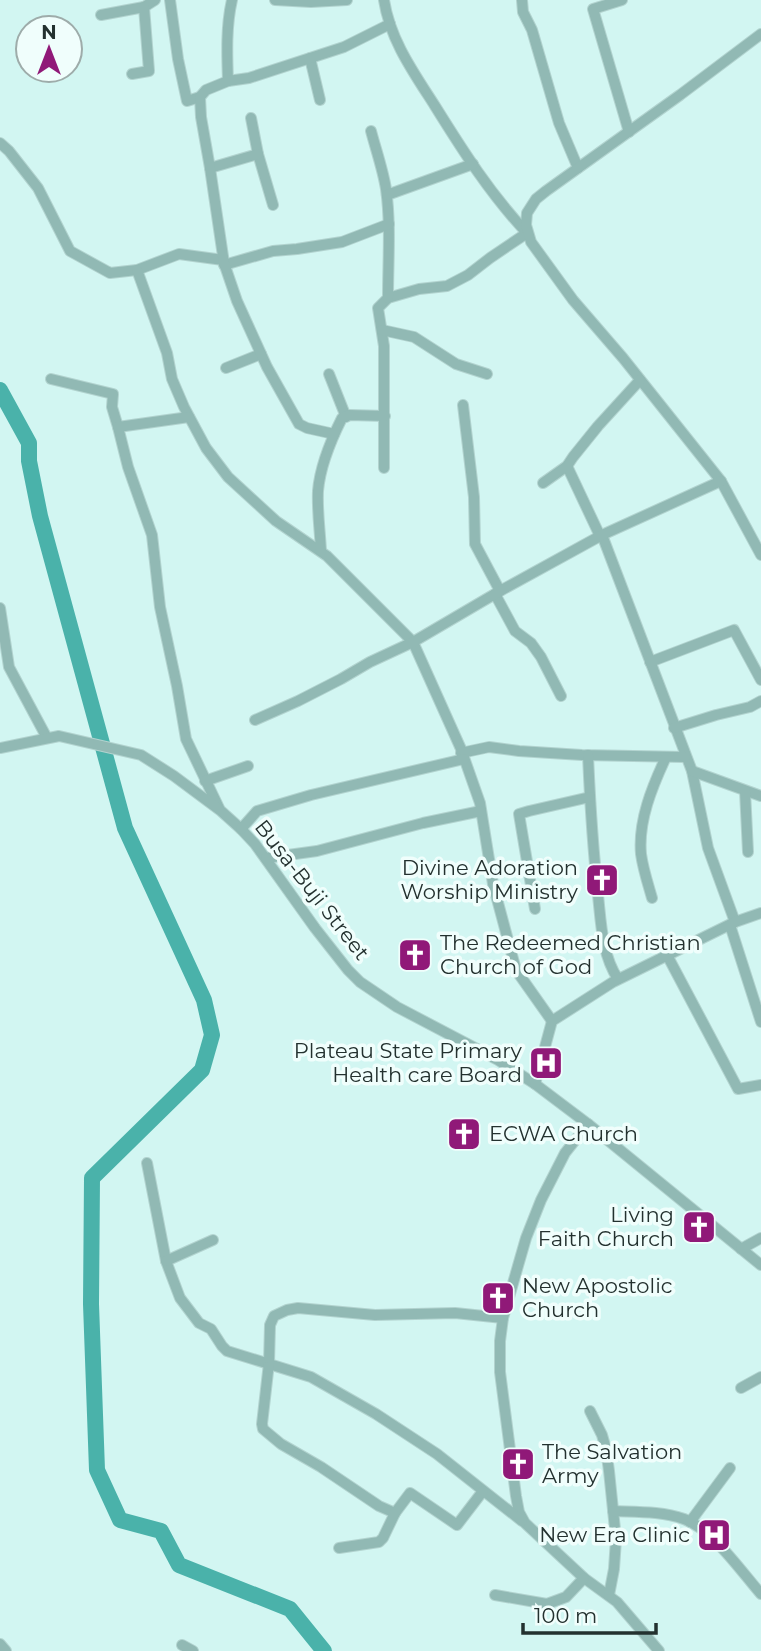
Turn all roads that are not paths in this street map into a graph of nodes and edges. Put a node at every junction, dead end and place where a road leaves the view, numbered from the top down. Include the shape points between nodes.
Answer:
1 (156, 0) edge
2 (164, 0) edge
3 (170, 0) edge
4 (232, 0) edge
5 (275, 0) edge
6 (347, 0) edge
7 (384, 0) edge
8 (522, 0) edge
9 (622, 0) edge
10 (144, 7) junction
11 (101, 15) dead end
12 (390, 24) junction
13 (761, 34) edge
14 (310, 58) junction
15 (132, 74) dead end
16 (228, 81) junction
17 (200, 97) junction
18 (320, 100) dead end
19 (251, 118) dead end
20 (371, 131) dead end
21 (629, 132) junction
22 (0, 143) edge
23 (258, 154) junction
24 (473, 164) junction
25 (210, 168) junction
26 (578, 168) junction
27 (387, 195) junction
28 (272, 205) dead end
29 (389, 224) junction
30 (527, 233) junction
31 (224, 262) junction
32 (137, 270) junction
33 (388, 298) junction
34 (382, 330) junction
35 (261, 354) junction
36 (226, 368) dead end
37 (329, 374) dead end
38 (487, 374) dead end
39 (51, 379) dead end
40 (640, 380) junction
41 (463, 405) dead end
42 (189, 416) junction
43 (385, 416) junction
44 (346, 417) junction
45 (118, 427) junction
46 (334, 434) junction
47 (568, 466) junction
48 (384, 468) dead end
49 (721, 481) junction
50 (543, 483) dead end
51 (601, 536) junction
52 (321, 551) junction
53 (761, 555) edge
54 (497, 592) junction
55 (0, 608) edge
56 (413, 642) junction
57 (650, 662) junction
58 (4, 666) edge
59 (761, 680) edge
60 (561, 696) dead end
61 (761, 701) edge
62 (255, 720) dead end
63 (674, 728) junction
64 (47, 738) junction
65 (0, 748) edge
66 (588, 755) junction
67 (463, 756) junction
68 (666, 757) junction
69 (685, 757) junction
70 (248, 766) dead end
71 (692, 771) junction
72 (205, 781) junction
73 (745, 791) junction
74 (761, 796) edge
75 (590, 797) junction
76 (220, 811) junction
77 (481, 811) junction
78 (241, 829) junction
79 (748, 852) dead end
80 (266, 858) junction
81 (652, 898) dead end
82 (535, 909) dead end
83 (761, 913) edge
84 (732, 923) junction
85 (667, 955) junction
86 (618, 979) junction
87 (551, 1021) junction
88 (761, 1022) edge
89 (535, 1084) junction
90 (761, 1085) edge
91 (588, 1124) junction
92 (147, 1163) dead end
93 (761, 1238) edge
94 (213, 1240) dead end
95 (741, 1249) junction
96 (758, 1259) edge
97 (166, 1261) junction
98 (503, 1318) junction
99 (269, 1363) junction
100 (761, 1377) edge
101 (741, 1388) dead end
102 (590, 1411) dead end
103 (730, 1468) dead end
104 (483, 1491) junction
105 (613, 1511) junction
106 (395, 1513) junction
107 (690, 1522) junction
108 (525, 1523) junction
109 (339, 1548) dead end
110 (584, 1578) junction
111 (761, 1594) edge
112 (495, 1595) dead end
113 (608, 1595) junction
114 (0, 1644) edge
115 (182, 1645) dead end
116 (6, 1651) edge
117 (192, 1651) edge
118 (659, 1651) edge

1 - 2 street
1 - 10 street
3 - 17 street via 187,101
4 - 16 street
5 - 6 street
7 - 12 street
8 - 26 street via 559,123
9 - 21 street via 593,9
10 - 11 street
10 - 15 street via 149,71
12 - 14 street
12 - 24 street via 414,72
13 - 21 street
14 - 16 street
14 - 18 street
16 - 17 street
17 - 25 street
19 - 23 street
20 - 27 street
21 - 26 street
22 - 32 street via 37,188 70,251 110,273
23 - 25 street
23 - 28 street
24 - 27 street
24 - 30 street
25 - 31 street
26 - 30 street via 536,199 527,213
27 - 29 street
29 - 31 street via 342,242
29 - 33 street
30 - 33 street via 447,286
30 - 40 street via 573,300
31 - 32 street via 179,254
31 - 35 street
32 - 42 street via 172,379
33 - 34 street via 378,308
34 - 38 street via 414,337 456,364
34 - 43 street
35 - 36 street
35 - 46 street via 299,424
37 - 44 street
39 - 45 street via 113,394
40 - 47 street
40 - 49 street
41 - 54 street via 475,544
42 - 45 street
42 - 52 street via 228,477 276,521
43 - 44 street
43 - 48 street
44 - 46 street
45 - 72 street via 152,535 160,607 186,739
46 - 52 street via 318,494
47 - 50 street
47 - 51 street
49 - 51 street
49 - 53 street
51 - 54 street
51 - 57 street
52 - 56 street
54 - 56 street
54 - 60 street via 515,631 541,657
55 - 58 street
56 - 62 street
56 - 67 street
57 - 59 street via 734,630
57 - 63 street
58 - 64 street
61 - 63 street
63 - 69 street
64 - 65 street, Busa-Buji Street
64 - 76 street, Busa-Buji Street via 71,738 141,755
66 - 67 street via 488,747
66 - 68 street
66 - 75 street
67 - 77 street
67 - 78 street via 257,811
68 - 69 street
68 - 81 street via 651,788 642,832 641,852
69 - 71 street
70 - 72 street
71 - 73 street
71 - 84 street via 708,848
72 - 76 street
73 - 74 street
73 - 79 street
75 - 82 street via 519,814
75 - 86 street via 605,944
76 - 78 street, Busa-Buji Street
77 - 80 street via 317,851
77 - 87 street via 516,970
78 - 80 street, Busa-Buji Street
80 - 89 street, Busa-Buji Street via 360,982
83 - 84 street
84 - 85 street
84 - 88 street
85 - 86 street
85 - 90 street via 738,1089
86 - 87 street
87 - 89 street
89 - 91 street, Busa-Buji Street
91 - 95 street, Busa-Buji Street
91 - 98 street via 565,1153 541,1200
92 - 97 street
93 - 95 street
94 - 97 street
95 - 96 street, Busa-Buji Street
97 - 99 street via 180,1298 227,1351
98 - 99 street via 287,1310 274,1316 270,1325
98 - 108 street via 500,1372 517,1506
99 - 104 street via 311,1377 376,1414
99 - 106 street via 263,1429
100 - 101 street
102 - 105 street via 606,1449
103 - 107 street
104 - 106 street via 457,1525 410,1493
104 - 108 street
105 - 107 street
105 - 113 street via 615,1556
106 - 109 street via 379,1542
107 - 111 street via 708,1533
108 - 110 street
110 - 112 street via 566,1597 547,1604
110 - 113 street
113 - 118 street
114 - 116 street
115 - 117 street

